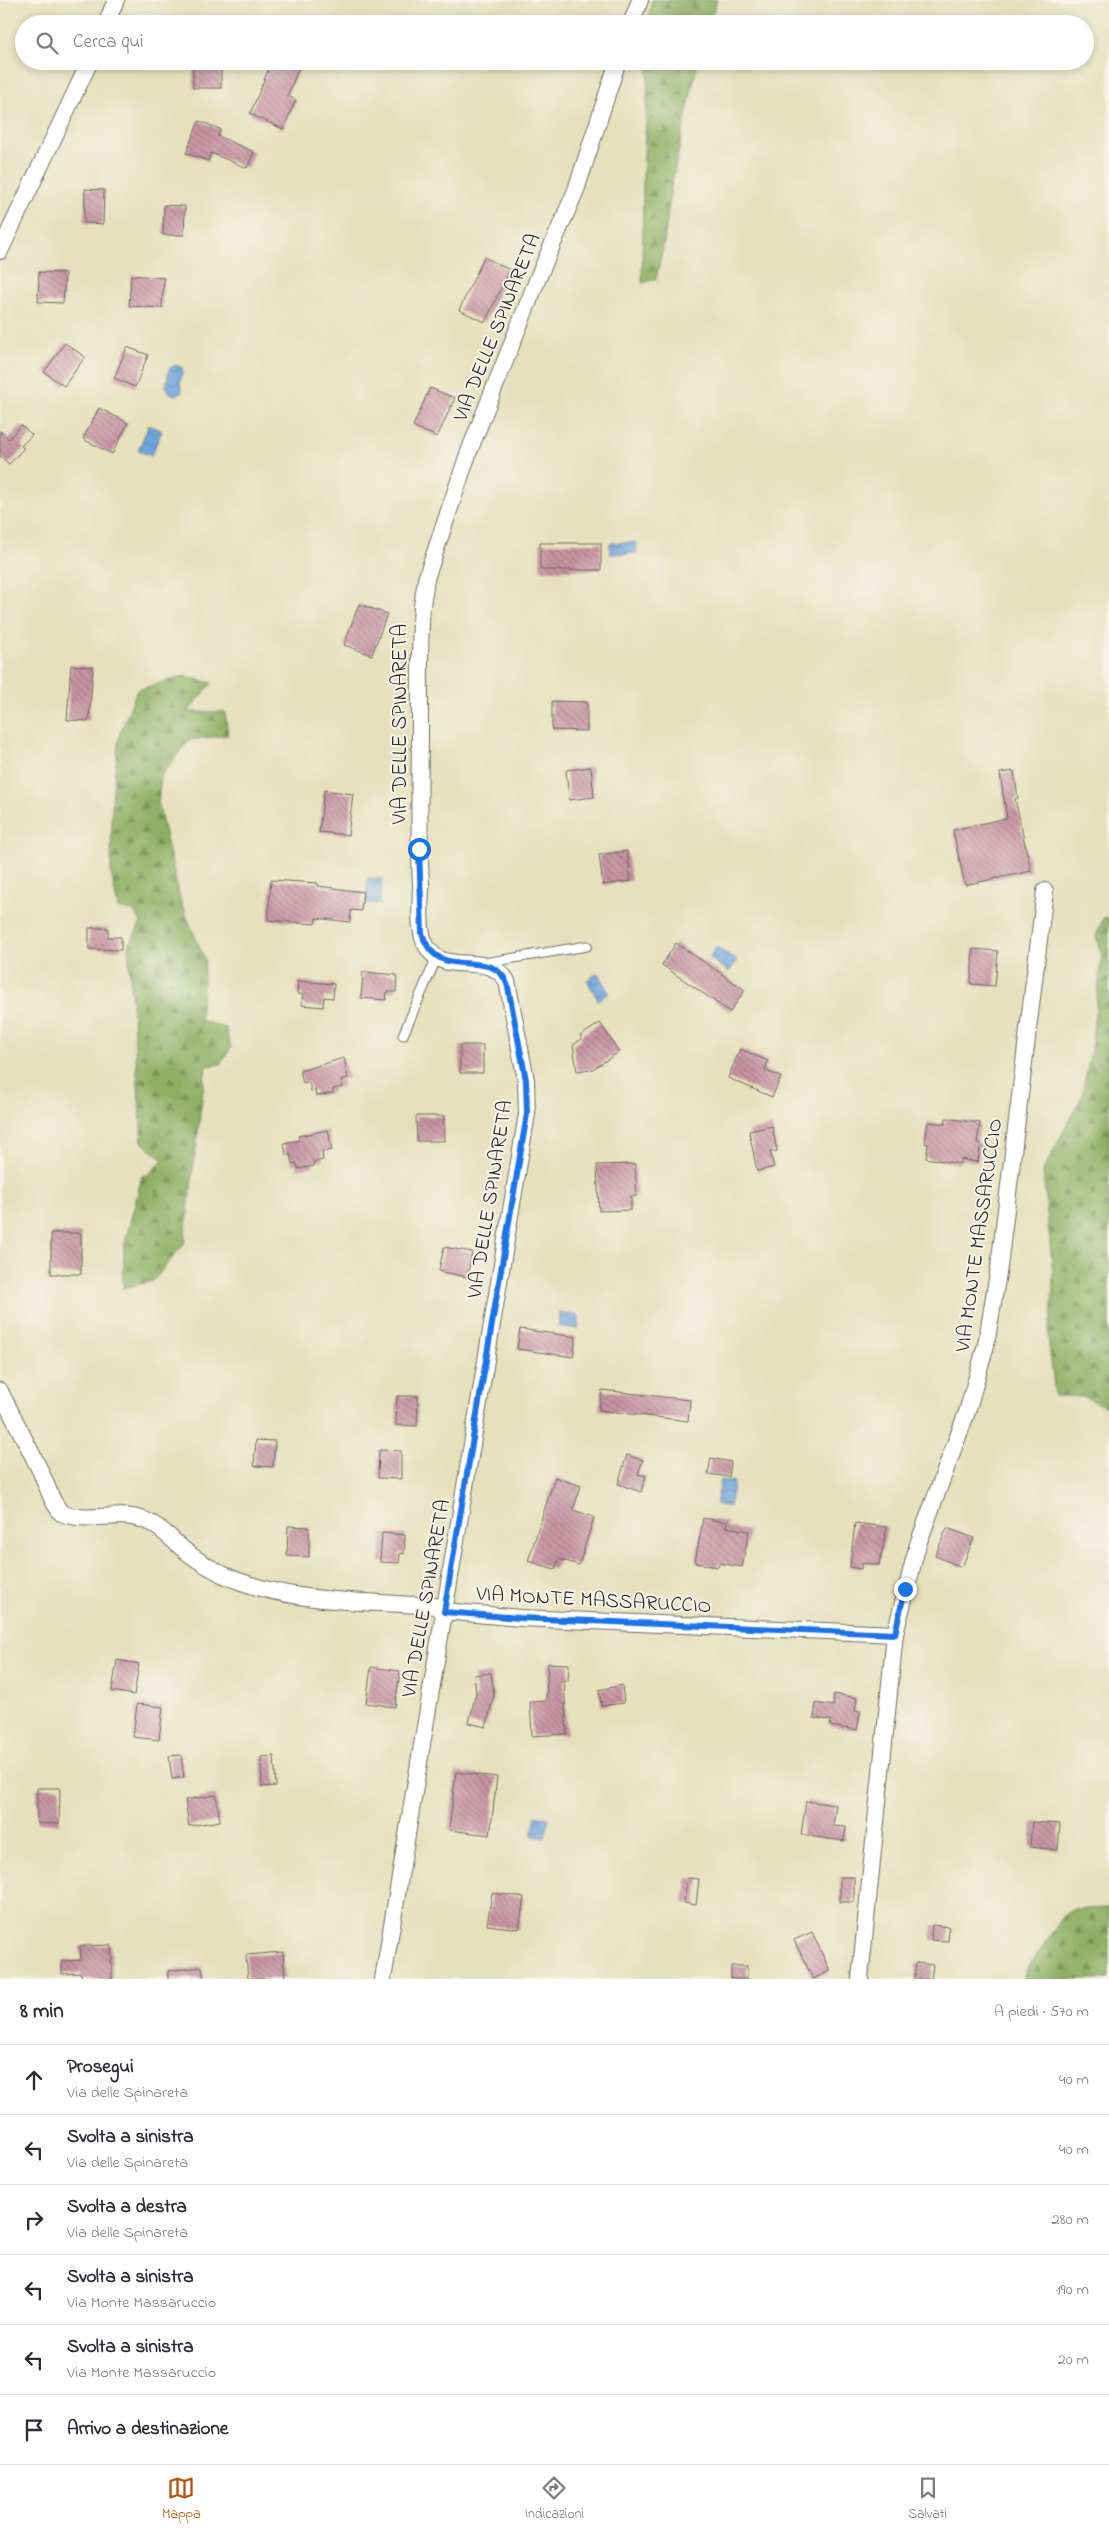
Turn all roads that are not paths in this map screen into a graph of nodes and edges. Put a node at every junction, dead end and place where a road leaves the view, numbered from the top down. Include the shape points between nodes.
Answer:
1 (116, 0) edge
2 (640, 0) edge
3 (110, 15) edge
4 (634, 15) edge
5 (86, 70) edge
6 (615, 70) edge
7 (0, 251) edge
8 (1045, 891) dead end
9 (587, 946) dead end
10 (437, 957) junction
11 (479, 964) junction
12 (403, 1035) dead end
13 (0, 1391) edge
14 (444, 1612) junction
15 (895, 1634) junction
16 (383, 1979) edge
17 (860, 1979) edge

1 - 3 street
2 - 4 street
5 - 7 street
6 - 10 street, VIA DELLE SPINARETA via 576,190 468,454 424,592 420,620 419,849 422,933 428,948
8 - 15 street, VIA MONTE MASSARUCCIO via 999,1267 987,1339 967,1412 918,1544
9 - 11 lane
10 - 11 street, VIA DELLE SPINARETA via 457,964
10 - 12 lane
11 - 14 street, VIA DELLE SPINARETA via 499,972 507,981 526,1080 527,1114
13 - 14 street, VIA MONTE MASSARUCCIO via 53,1501 62,1513 87,1518 124,1516 142,1519 163,1530 193,1557 214,1570 270,1589 313,1597 435,1606
14 - 15 street, VIA MONTE MASSARUCCIO
14 - 16 street, VIA DELLE SPINARETA
15 - 17 street, VIA MONTE MASSARUCCIO

